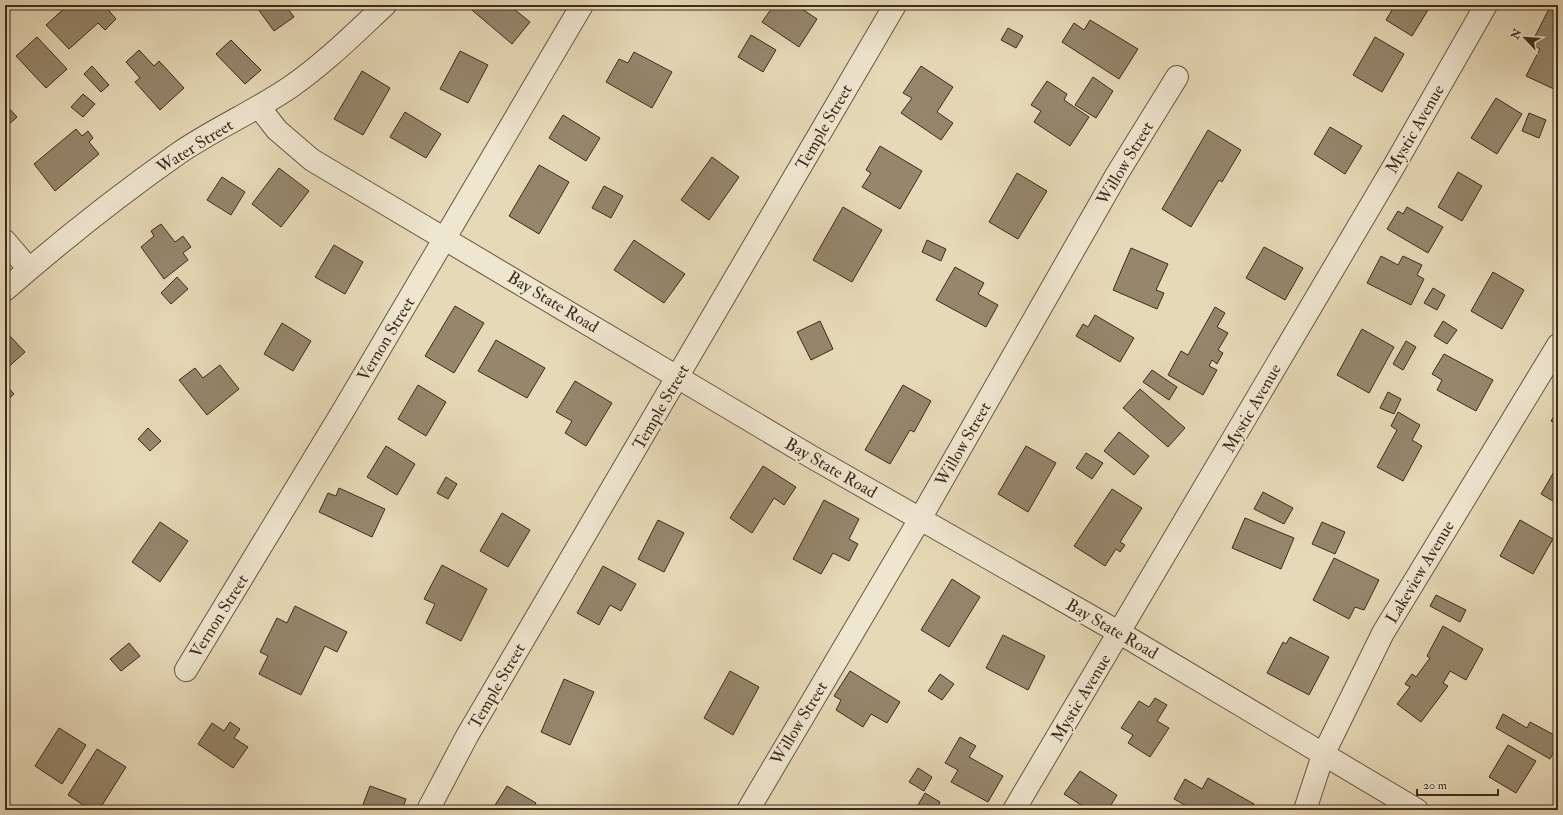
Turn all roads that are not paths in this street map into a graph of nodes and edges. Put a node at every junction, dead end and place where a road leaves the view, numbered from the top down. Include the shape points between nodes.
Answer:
1 (385, 5) edge
2 (582, 5) edge
3 (895, 5) edge
4 (1486, 5) edge
5 (1177, 77) dead end
6 (259, 107) junction
7 (445, 239) junction
8 (5, 240) edge
9 (29, 269) junction
10 (5, 290) edge
11 (1558, 345) edge
12 (679, 377) junction
13 (920, 519) junction
14 (1120, 633) junction
15 (186, 670) dead end
16 (1323, 755) junction
17 (428, 810) edge
18 (748, 810) edge
19 (1014, 810) edge
20 (1305, 810) edge
21 (1417, 810) edge

1 - 6 street, Water Street via 321,63
2 - 7 street, Vernon Street
3 - 12 street, Temple Street
4 - 14 street, Mystic Avenue
5 - 13 street, Willow Street via 1117,174
6 - 7 street, Bay State Road via 277,130 312,160
6 - 9 street, Water Street via 180,152
7 - 12 street, Bay State Road
7 - 15 street, Vernon Street via 344,411
8 - 9 street
9 - 10 street, Water Street
11 - 16 street, Lakeview Avenue via 1383,633
12 - 13 street, Bay State Road
12 - 17 street, Temple Street via 467,736
13 - 14 street, Bay State Road
13 - 18 street, Willow Street
14 - 16 street, Bay State Road
14 - 19 street, Mystic Avenue
16 - 20 street, Lakeview Avenue
16 - 21 street, Bay State Road

